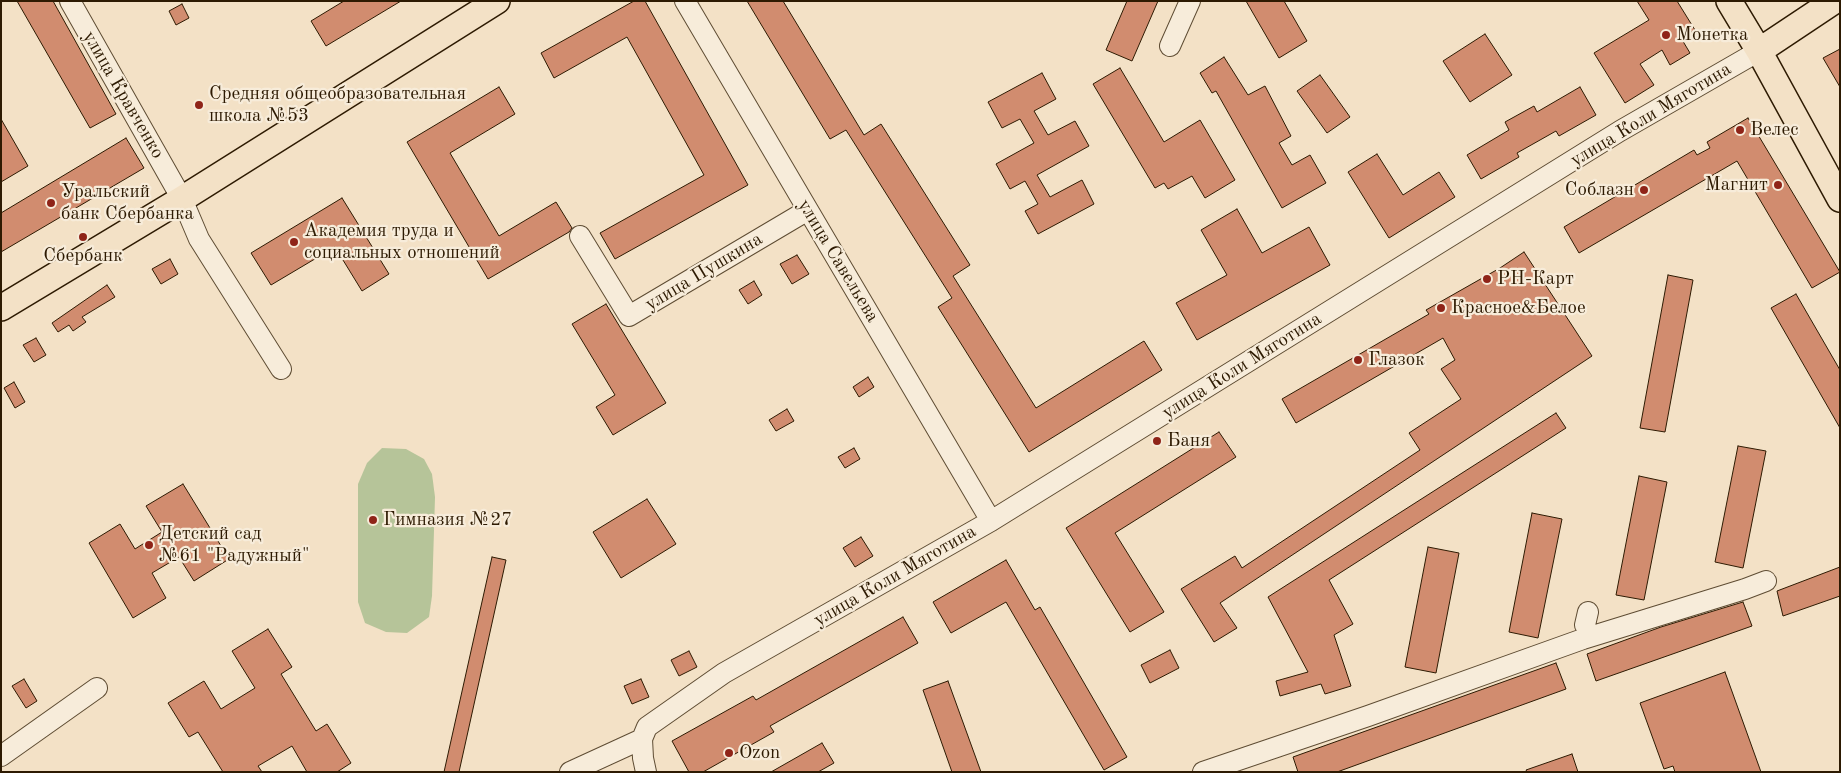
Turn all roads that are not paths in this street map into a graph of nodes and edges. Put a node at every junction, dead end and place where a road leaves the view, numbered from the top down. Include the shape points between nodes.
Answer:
1 (70, 1) edge
2 (497, 1) edge
3 (684, 1) edge
4 (1190, 1) edge
5 (1729, 1) edge
6 (1834, 1) edge
7 (1170, 46) dead end
8 (1759, 51) junction
9 (182, 199) junction
10 (1840, 199) edge
11 (808, 210) junction
12 (580, 236) dead end
13 (1, 308) edge
14 (281, 369) dead end
15 (991, 521) junction
16 (1766, 581) dead end
17 (97, 688) dead end
18 (644, 733) junction
19 (1, 756) edge
20 (570, 772) edge
21 (646, 772) edge
22 (1203, 772) edge

1 - 9 street, улица Кравченко
2 - 9 main road
3 - 11 street, улица Савельева
4 - 7 street
5 - 8 main road
6 - 8 main road, улица Коли Мяготина
8 - 10 main road
8 - 15 street, улица Коли Мяготина via 1620,131
9 - 13 main road
9 - 14 street, улица Кравченко via 199,239
11 - 12 street, улица Пушкина via 629,316
11 - 15 street, улица Савельева
15 - 18 street, улица Коли Мяготина via 724,673
16 - 22 street via 1583,640
17 - 19 street
18 - 20 street, улица Коли Мяготина
18 - 21 street

